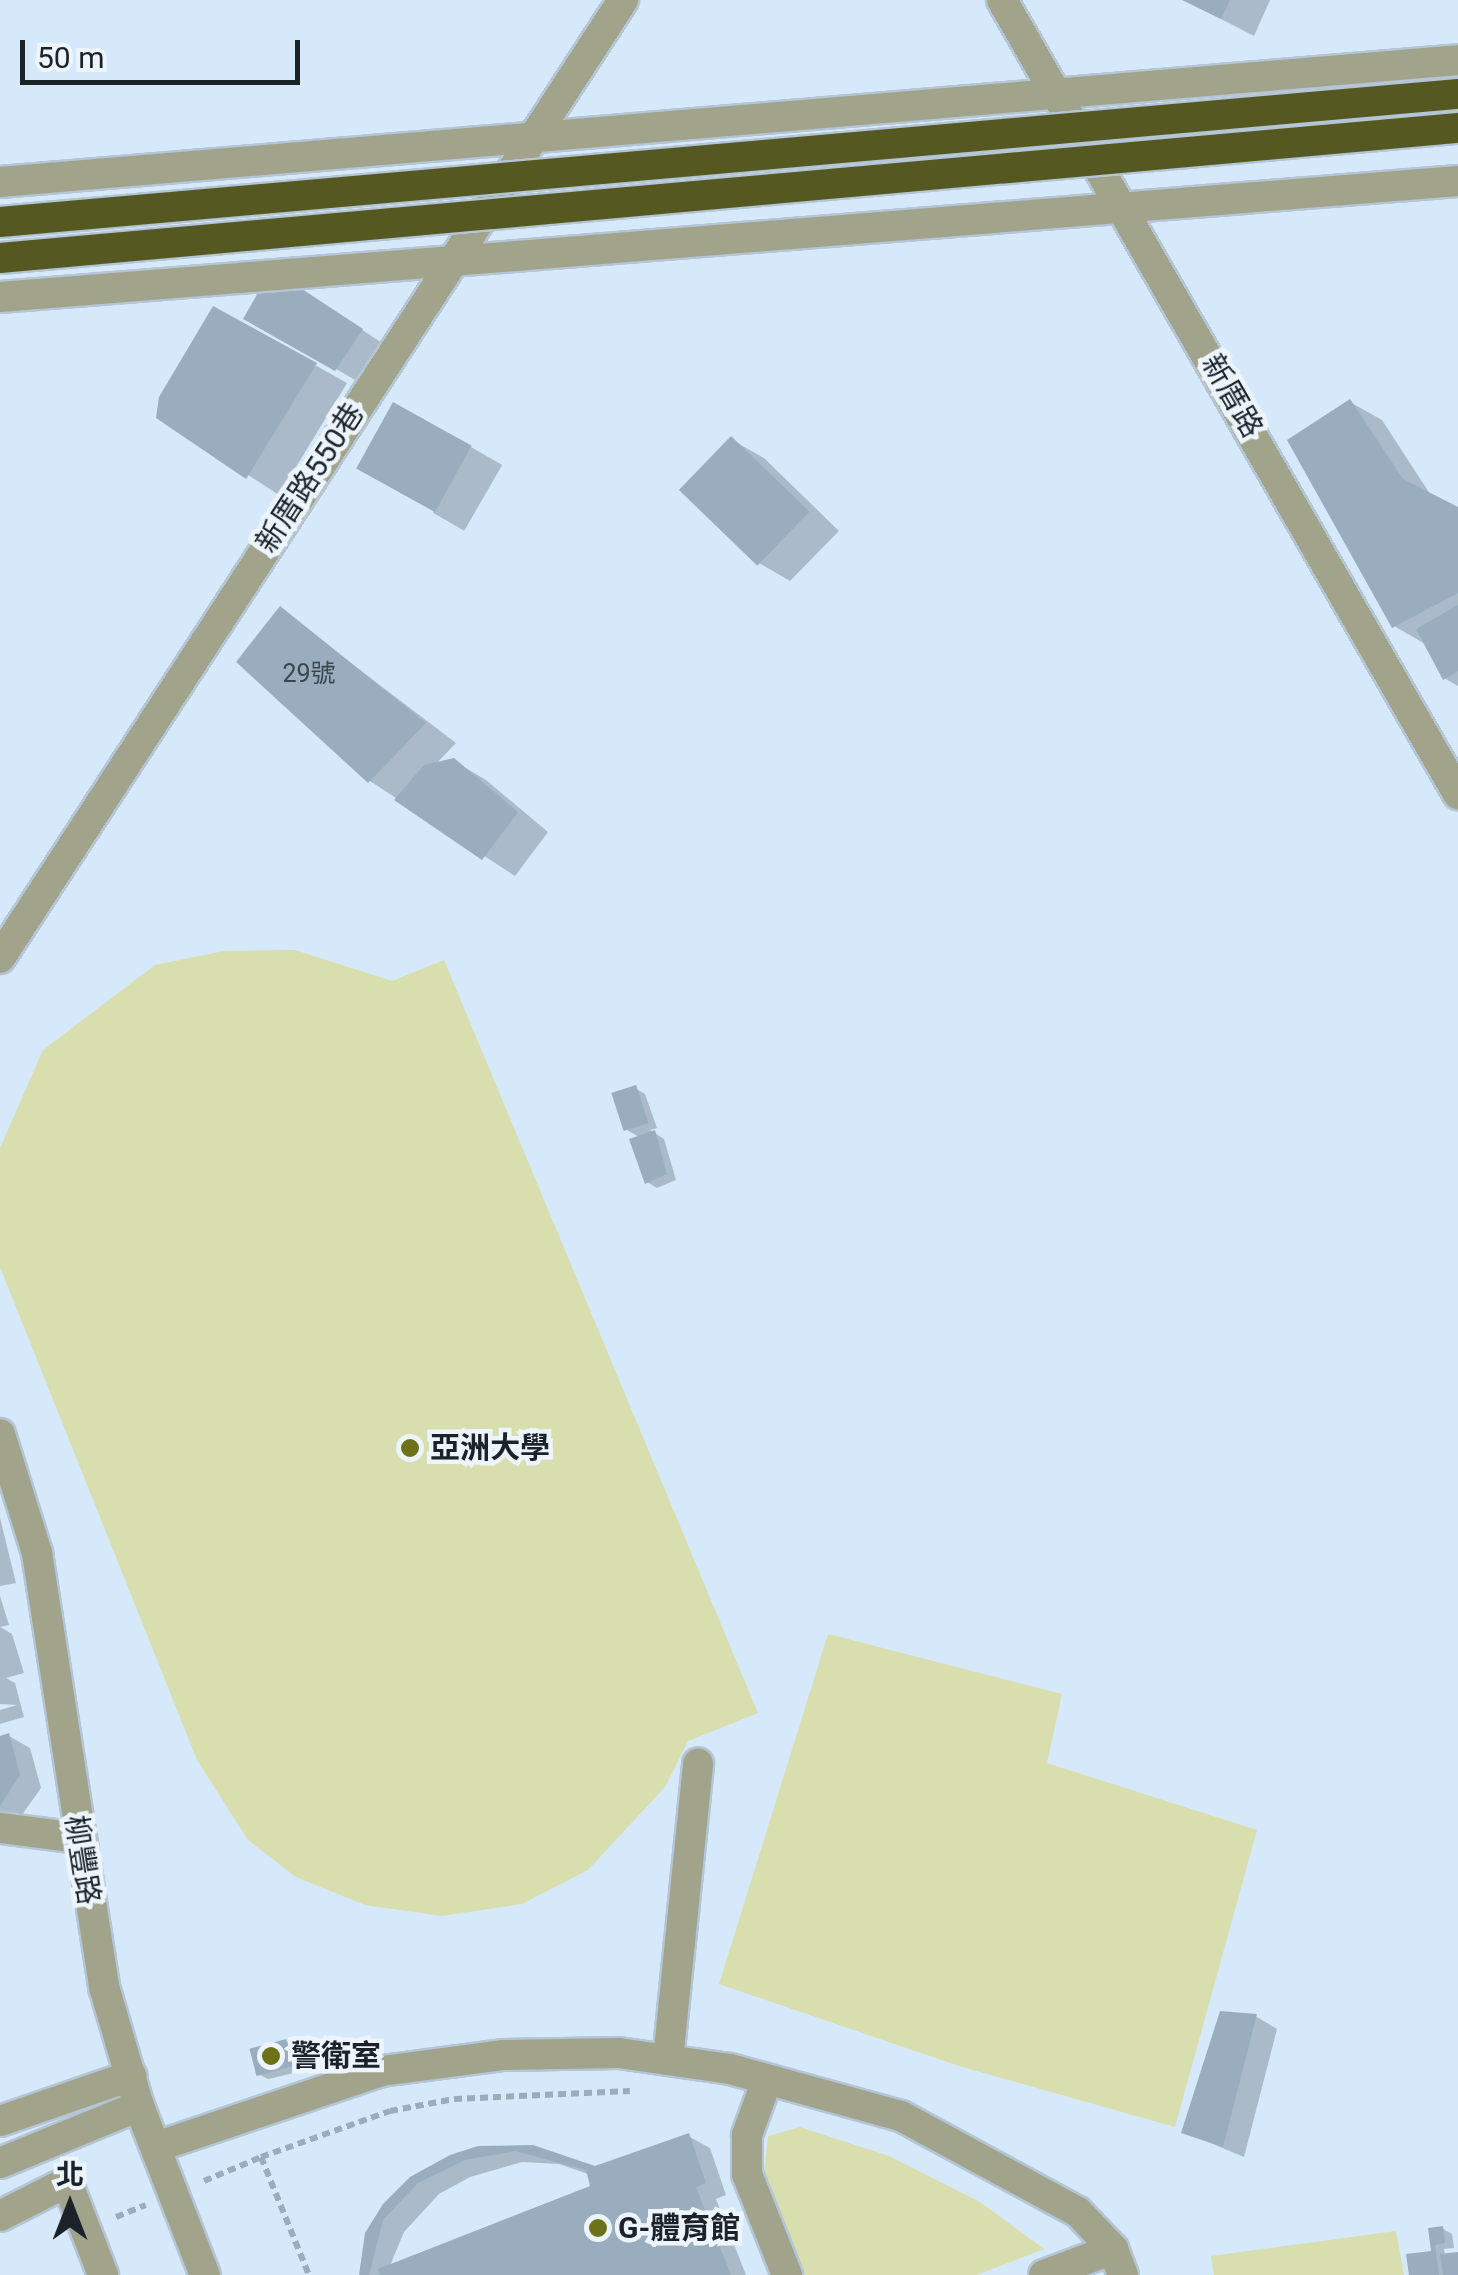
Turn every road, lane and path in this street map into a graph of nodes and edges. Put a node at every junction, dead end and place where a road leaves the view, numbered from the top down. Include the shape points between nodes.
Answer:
1 (623, 0) edge
2 (1002, 0) edge
3 (1458, 60) edge
4 (1458, 94) edge
5 (1059, 96) junction
6 (1458, 128) edge
7 (532, 134) junction
8 (1458, 181) edge
9 (0, 182) edge
10 (1126, 209) junction
11 (0, 222) edge
12 (0, 258) edge
13 (452, 258) junction
14 (0, 297) edge
15 (1458, 794) edge
16 (0, 958) edge
17 (0, 1434) edge
18 (698, 1764) dead end
19 (0, 1828) edge
20 (78, 1838) junction
21 (668, 2060) junction
22 (767, 2080) junction
23 (135, 2091) junction
24 (646, 2092) dead end
25 (0, 2121) edge
26 (156, 2147) junction
27 (261, 2157) dead end
28 (0, 2163) edge
29 (0, 2216) edge
30 (1118, 2262) edge
31 (102, 2275) edge
32 (204, 2275) edge
33 (787, 2275) edge
34 (1044, 2275) edge

1 - 7 street, 新厝路550巷
2 - 5 street, 新厝路
3 - 5 street
4 - 11 highway, bridge
5 - 7 street
5 - 10 street, 新厝路
6 - 12 highway, bridge
7 - 9 street
7 - 13 street, 新厝路550巷
8 - 10 street
10 - 13 street
10 - 15 street, 新厝路
13 - 14 street
13 - 16 street, 新厝路550巷
17 - 20 street, 柳豐路 via 38,1553
18 - 21 street
19 - 20 street
20 - 23 street, 柳豐路 via 105,1990
21 - 22 street
21 - 26 street via 504,2055 382,2072
22 - 30 street via 901,2116 1078,2212
22 - 33 street via 747,2135 747,2174
23 - 25 street
23 - 26 street, 柳豐路
23 - 28 street
24 - 27 path via 454,2099 390,2110
26 - 32 street, 柳豐路
29 - 31 street via 67,2182
30 - 34 street

